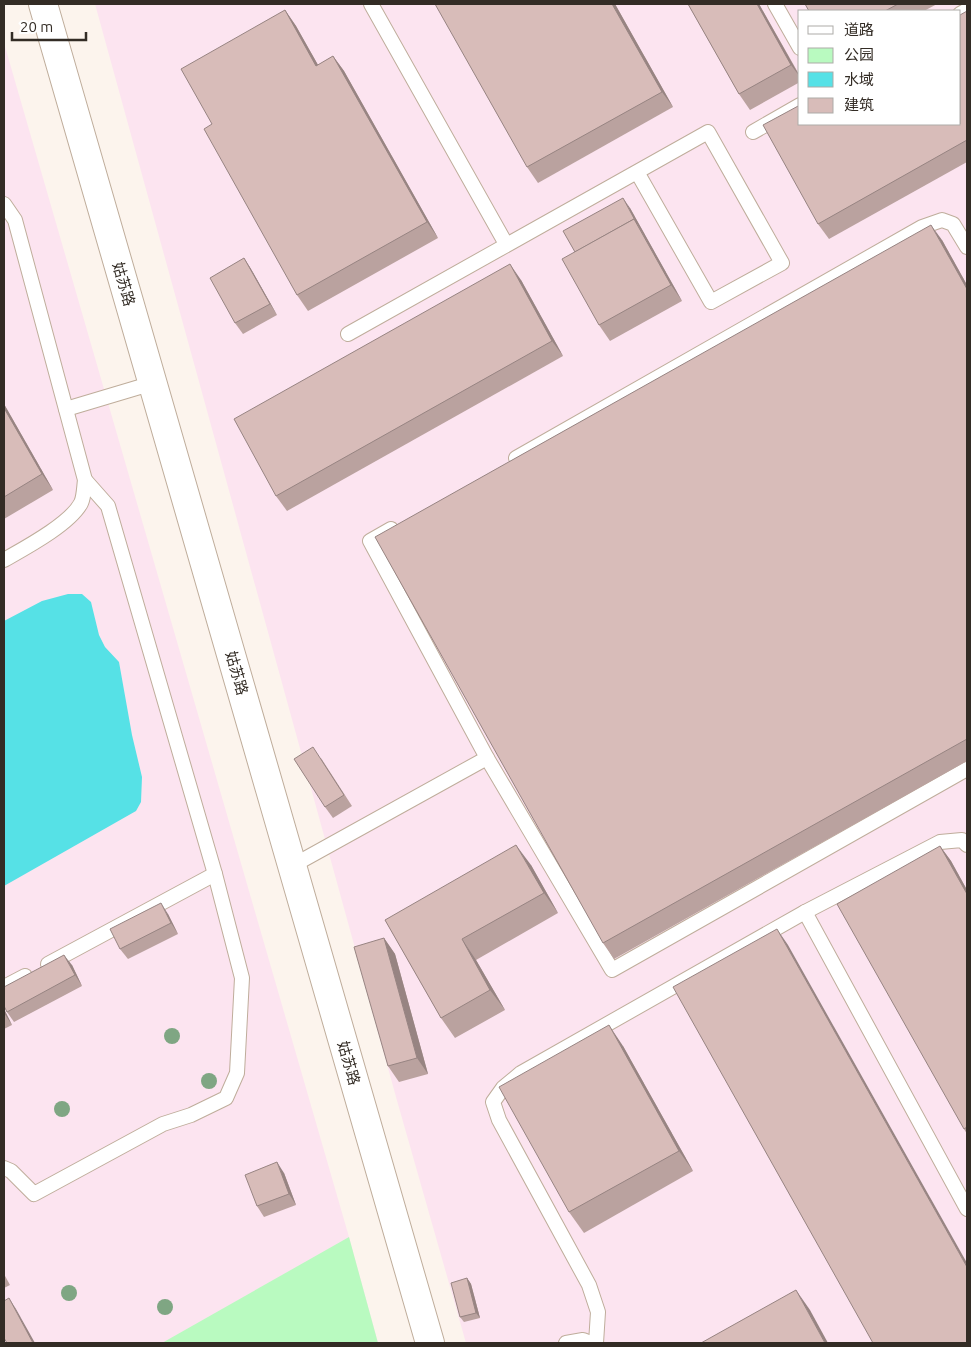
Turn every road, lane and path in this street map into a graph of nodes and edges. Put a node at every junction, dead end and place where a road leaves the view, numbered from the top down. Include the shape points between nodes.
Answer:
1 (43, 4) edge
2 (371, 4) edge
3 (775, 4) edge
4 (798, 44) edge
5 (798, 106) edge
6 (753, 132) dead end
7 (637, 172) junction
8 (4, 204) edge
9 (506, 244) junction
10 (967, 247) edge
11 (348, 334) dead end
12 (153, 383) junction
13 (66, 409) junction
14 (508, 463) edge
15 (85, 480) junction
16 (404, 522) edge
17 (4, 560) edge
18 (487, 758) junction
19 (967, 769) edge
20 (967, 845) edge
21 (292, 866) junction
22 (215, 874) junction
23 (805, 912) junction
24 (4, 987) edge
25 (4, 1168) edge
26 (967, 1208) edge
27 (430, 1343) edge
28 (566, 1343) edge
29 (591, 1343) edge
30 (596, 1343) edge

1 - 12 street, 姑苏路
2 - 9 lane
3 - 4 lane
5 - 6 lane
7 - 7 lane via 708,132 782,262 711,302
7 - 9 lane
8 - 13 lane via 15,220
9 - 11 lane
10 - 14 lane via 953,224 942,220 922,227
12 - 13 lane
12 - 21 street, 姑苏路
13 - 15 lane
15 - 17 lane via 81,502 67,520
15 - 22 lane via 108,506
16 - 18 lane via 370,541
18 - 19 lane via 612,970
18 - 21 lane
20 - 23 lane via 962,840 940,842
21 - 27 street, 姑苏路
22 - 24 lane
22 - 25 lane via 242,978 237,1073 226,1098 163,1124 34,1194
23 - 26 lane
23 - 30 lane via 521,1073 503,1088 493,1102 499,1120 589,1285 598,1312
28 - 29 lane via 583,1340

